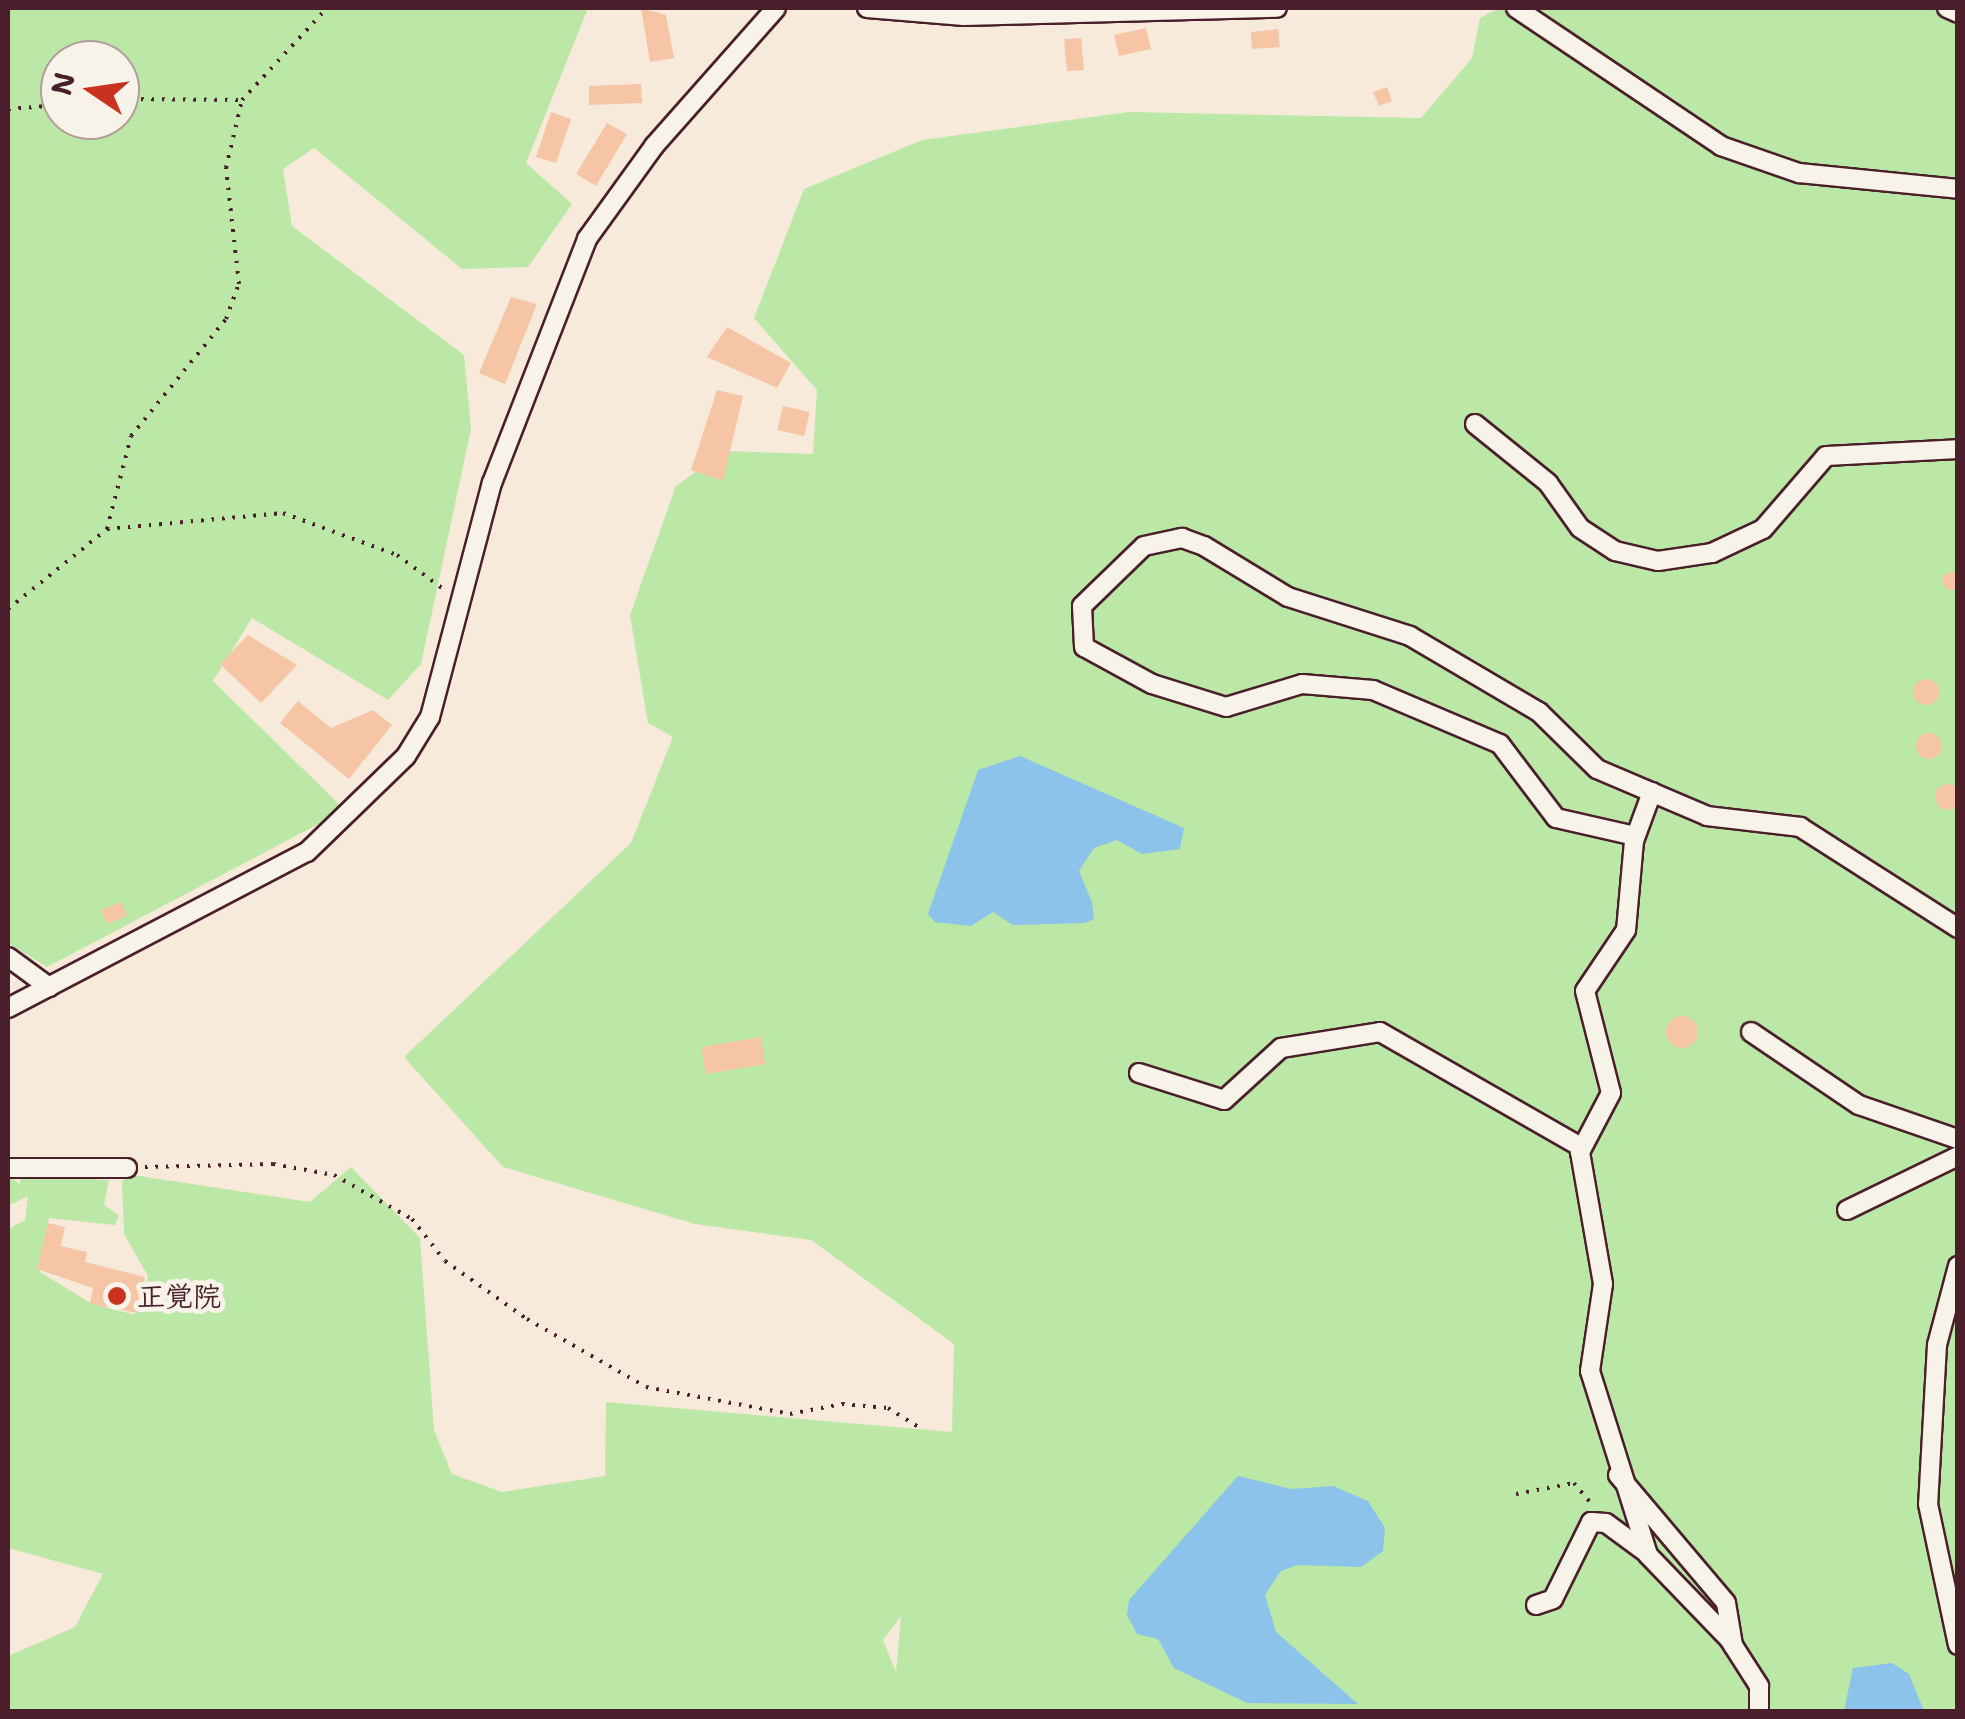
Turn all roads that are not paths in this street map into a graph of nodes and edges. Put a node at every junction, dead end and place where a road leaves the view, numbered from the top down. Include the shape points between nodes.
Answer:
1 (776, 8) edge
2 (867, 8) edge
3 (1277, 8) edge
4 (1516, 8) edge
5 (1947, 8) edge
6 (1958, 13) edge
7 (1958, 189) edge
8 (1475, 424) dead end
9 (1958, 449) edge
10 (1652, 792) junction
11 (1635, 836) junction
12 (1958, 928) edge
13 (8, 957) edge
14 (49, 987) junction
15 (8, 1008) edge
16 (1751, 1032) dead end
17 (1139, 1073) dead end
18 (1958, 1138) edge
19 (1581, 1146) junction
20 (1958, 1156) edge
21 (8, 1168) edge
22 (127, 1168) road end
23 (1846, 1210) dead end
24 (1958, 1266) edge
25 (1618, 1475) junction
26 (1648, 1555) junction
27 (1536, 1605) dead end
28 (1958, 1645) edge
29 (1733, 1646) junction
30 (1758, 1712) edge

1 - 14 street via 654,146 586,239 492,484 464,603 422,733 330,836
2 - 3 street via 964,16
4 - 7 street via 1721,146 1799,173
5 - 6 street
8 - 9 street via 1548,483 1580,528 1616,551 1658,560 1712,553 1763,529 1826,456
10 - 11 street
10 - 11 street via 1597,769 1539,712 1410,636 1288,596 1182,538 1144,546 1082,606 1084,647 1152,684 1226,707 1302,684 1372,690 1500,744 1556,818
10 - 12 street via 1735,823 1800,827
11 - 19 street via 1626,930 1585,991 1611,1094
13 - 14 street
14 - 15 street
16 - 18 street via 1859,1105
17 - 19 street via 1224,1100 1281,1048 1380,1032
19 - 25 street via 1603,1284 1590,1371
20 - 23 street
21 - 22 street
24 - 28 street via 1937,1345 1928,1504
25 - 26 street
25 - 29 street via 1726,1603
26 - 27 street via 1606,1522 1591,1522 1553,1599
26 - 29 street
29 - 30 street via 1759,1686

